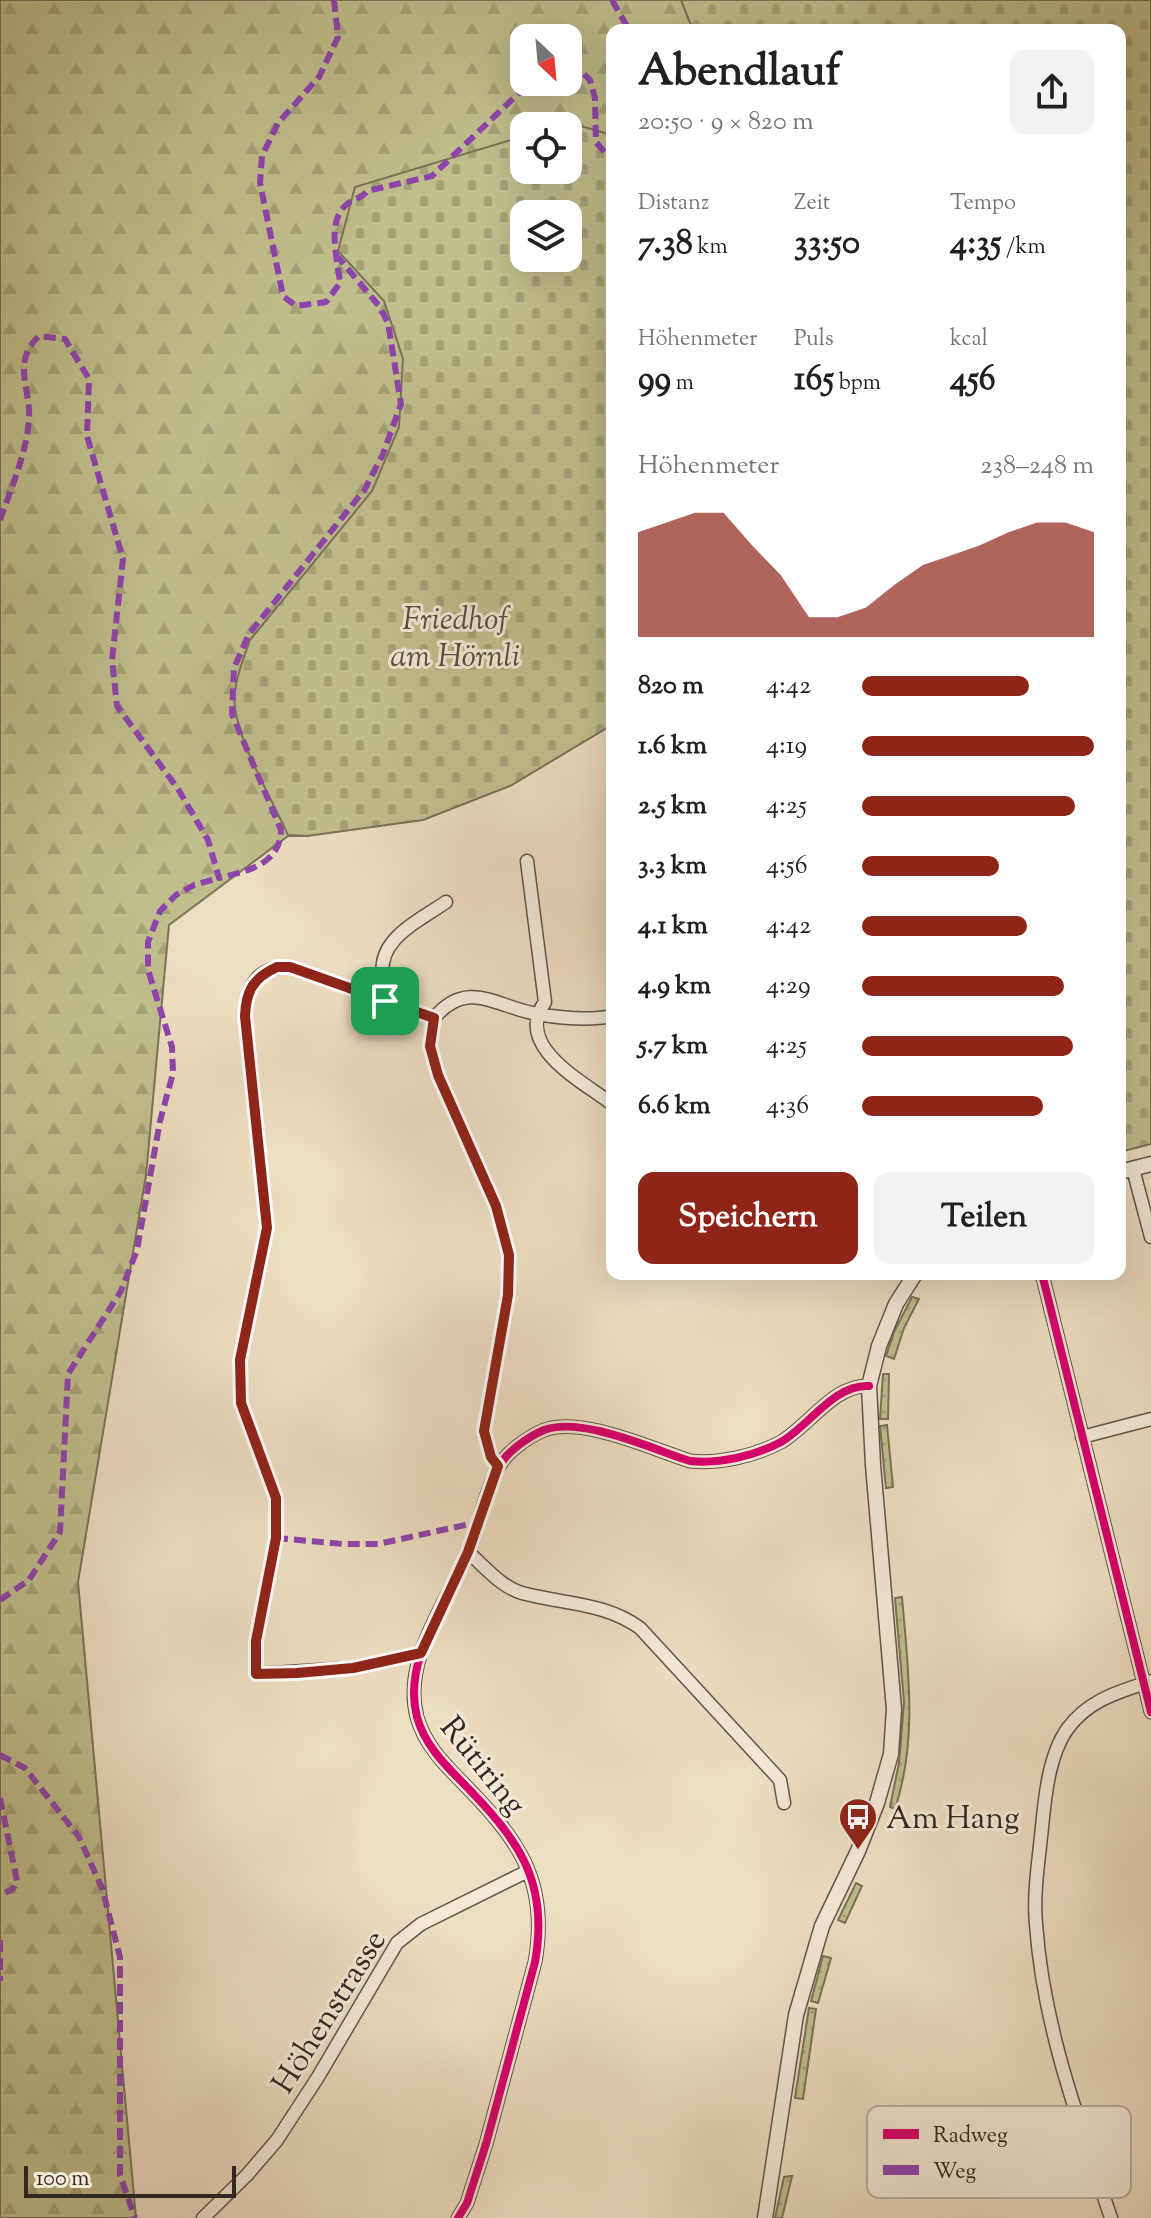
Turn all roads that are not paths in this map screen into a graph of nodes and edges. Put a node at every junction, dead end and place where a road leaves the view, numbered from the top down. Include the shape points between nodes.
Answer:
1 (527, 861) dead end
2 (446, 902) dead end
3 (385, 1001) junction
4 (536, 1014) junction
5 (606, 1017) edge
6 (434, 1018) junction
7 (606, 1099) edge
8 (1151, 1164) edge
9 (1127, 1170) edge
10 (1151, 1237) edge
11 (911, 1280) edge
12 (1043, 1280) edge
13 (869, 1386) junction
14 (1151, 1419) edge
15 (1082, 1437) junction
16 (498, 1466) junction
17 (468, 1552) junction
18 (421, 1653) junction
19 (1148, 1682) edge
20 (1151, 1712) edge
21 (784, 1803) dead end
22 (528, 1871) junction
23 (1076, 2106) edge
24 (1105, 2198) edge
25 (203, 2218) edge
26 (458, 2218) edge
27 (765, 2218) edge
28 (1111, 2218) edge

1 - 4 street via 545,1002
2 - 3 street via 387,949
3 - 6 street
3 - 18 street via 290,967 263,973 251,984 246,1000 267,1228 240,1360 241,1403 276,1498 276,1538 256,1641 256,1674 353,1668
4 - 5 street
4 - 6 street via 475,995 443,1007
4 - 7 street via 537,1033 549,1056
6 - 16 street via 430,1046 436,1067 496,1206 509,1255 508,1295 484,1431
8 - 9 street
9 - 10 street
11 - 13 street via 890,1318
12 - 15 street
13 - 16 street, Rütiring via 843,1393 782,1441 707,1463 570,1425 544,1430 516,1446
13 - 27 street via 894,1709 891,1754 858,1851 822,1926 796,2015
14 - 15 street
15 - 19 street
16 - 17 street, Rütiring
17 - 18 street, Rütiring
17 - 21 street via 522,1593 577,1601 640,1628 780,1780
18 - 22 street, Rütiring via 412,1684 427,1741 497,1818 521,1850
19 - 20 street
19 - 23 street via 1099,1700 1068,1729 1051,1771 1043,1811 1035,1922 1048,2018
22 - 25 street, Höhenstrasse via 421,1924 397,1943 277,2140
22 - 26 street, Rütiring via 539,1912 535,1962 486,2144
24 - 28 street

